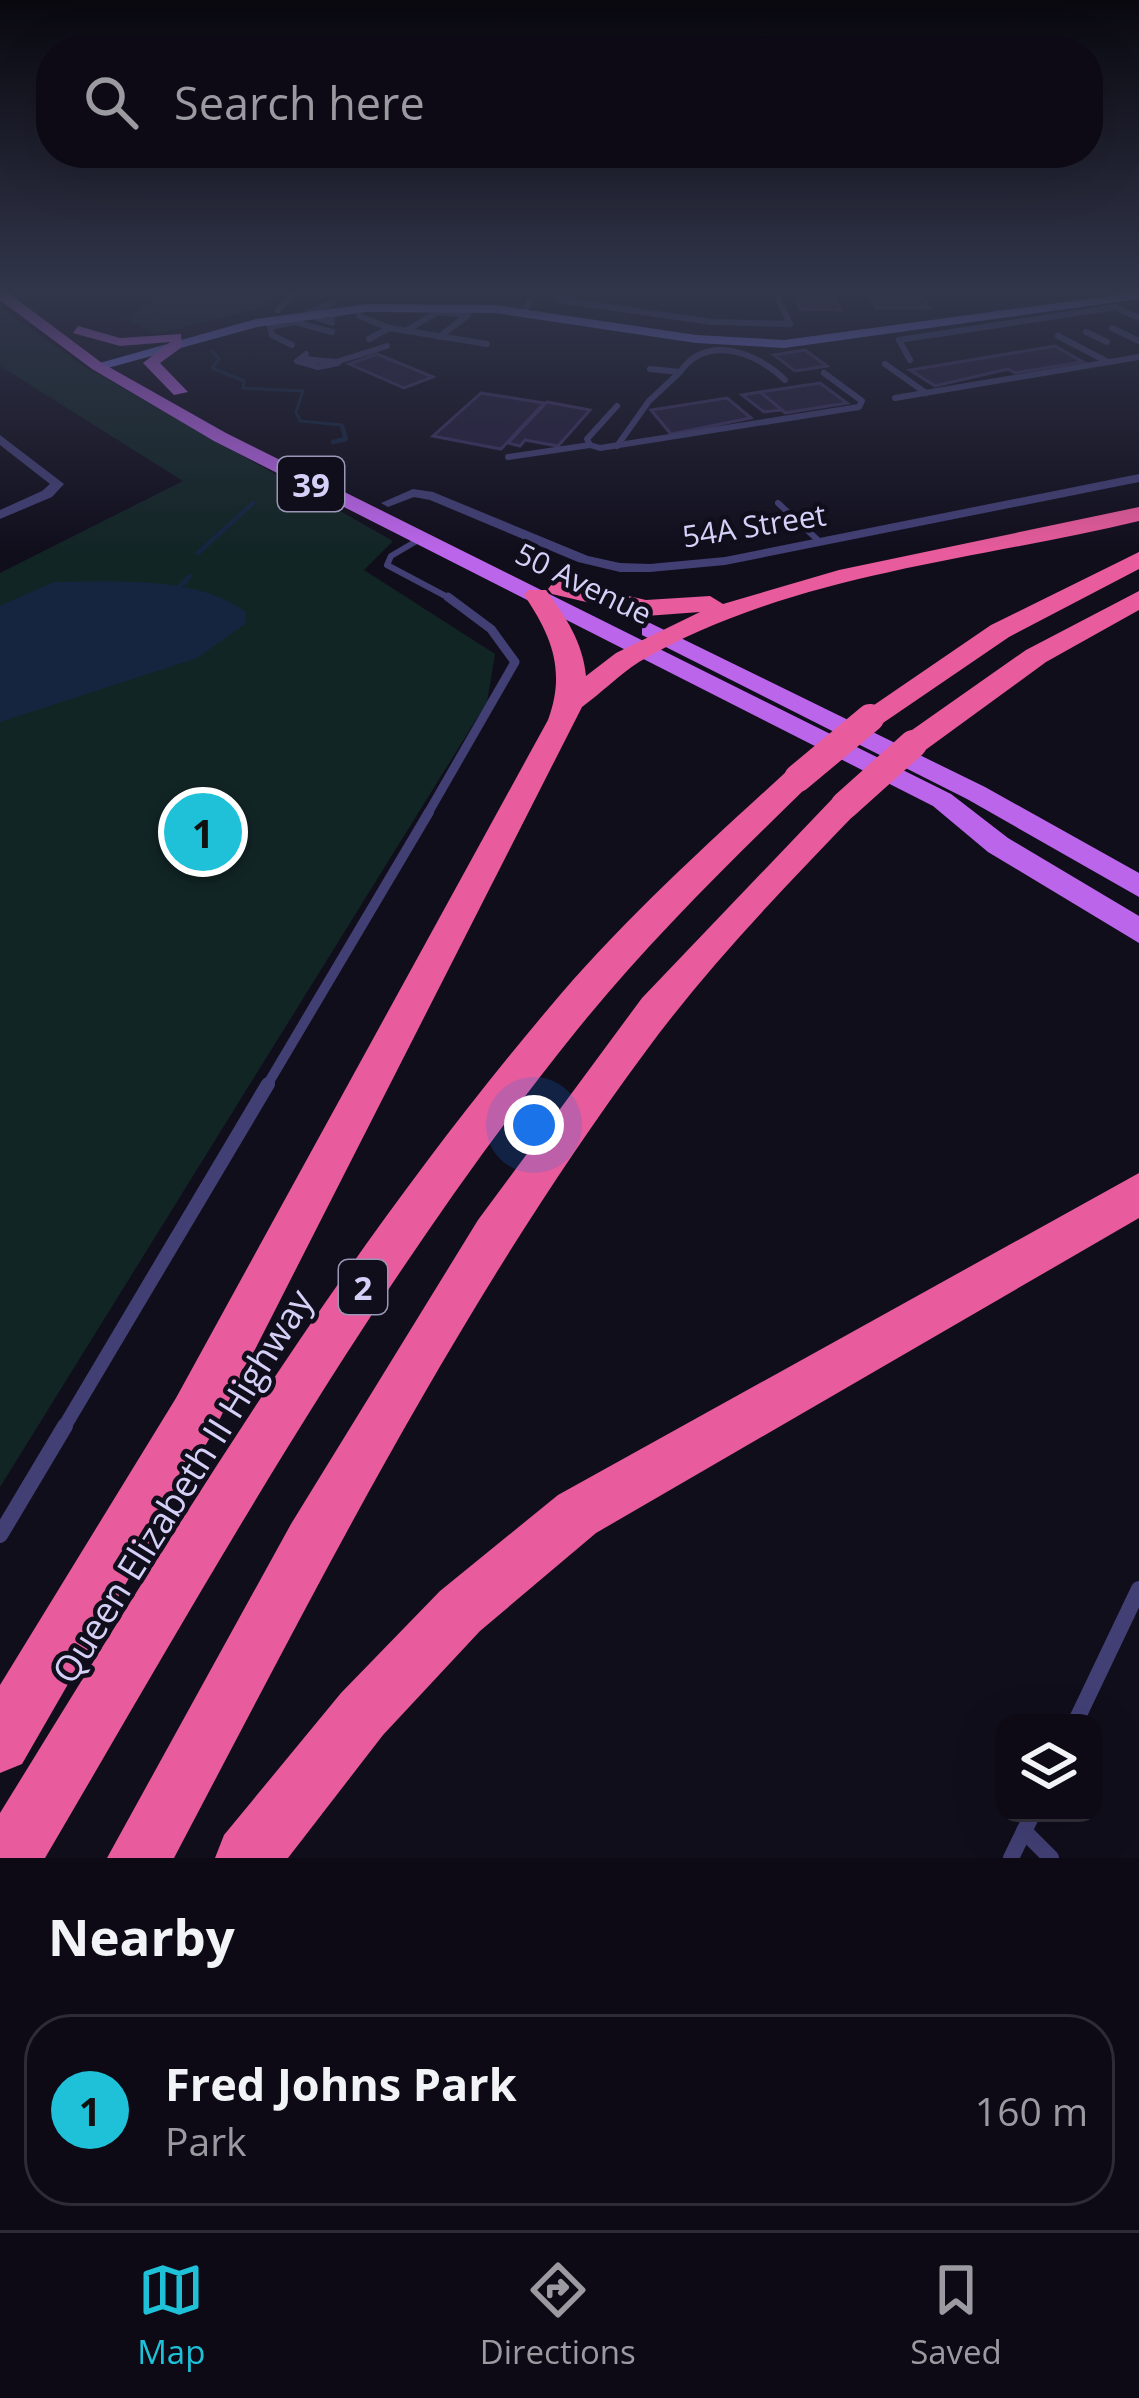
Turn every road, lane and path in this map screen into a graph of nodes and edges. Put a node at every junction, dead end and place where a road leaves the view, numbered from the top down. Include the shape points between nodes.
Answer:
1 (119, 379) edge
2 (158, 379) edge
3 (167, 379) edge
4 (673, 379) edge
5 (831, 379) edge
6 (906, 379) edge
7 (1010, 379) edge
8 (180, 392) junction
9 (927, 393) junction
10 (895, 398) dead end
11 (617, 406) dead end
12 (0, 440) edge
13 (590, 445) junction
14 (617, 446) junction
15 (508, 457) dead end
16 (1139, 478) edge
17 (388, 503) junction
18 (778, 503) dead end
19 (1139, 514) edge
20 (0, 515) edge
21 (420, 539) junction
22 (820, 542) junction
23 (1139, 559) edge
24 (796, 590) junction
25 (549, 592) junction
26 (1139, 598) edge
27 (652, 642) junction
28 (572, 701) junction
29 (942, 800) junction
30 (1139, 886) edge
31 (1139, 903) edge
32 (1139, 931) edge
33 (1139, 1180) edge
34 (1139, 1194) edge
35 (1015, 1266) junction
36 (0, 1535) edge
37 (1139, 1588) edge
38 (1079, 1714) edge
39 (0, 1742) edge
40 (1028, 1822) edge
41 (9, 1858) edge
42 (139, 1858) edge
43 (247, 1858) edge
44 (1011, 1858) edge
45 (1051, 1858) edge

1 - 21 main road, 50 Avenue / 39
2 - 8 main road, 50 Avenue / 39
3 - 8 main road
4 - 14 lane
5 - 14 lane via 862,401 859,407
6 - 9 lane
7 - 9 lane
8 - 17 main road, 50 Avenue / 39
9 - 10 lane
11 - 13 lane
12 - 20 street via 58,484
13 - 14 lane
13 - 15 lane
16 - 22 street, 54A Street
17 - 22 street, 54A Street via 413,493 433,496 609,566 725,561
17 - 25 main road, 50 Avenue / 39
18 - 22 lane
19 - 24 highway
21 - 25 main road, 50 Avenue / 39
21 - 36 lane via 387,565 502,637 515,662 508,680
23 - 41 highway, Queen Elizabeth II Highway / 2, bridge via 1000,631 870,718 694,874 604,974 376,1268
24 - 25 highway via 667,609
24 - 27 highway via 700,617
25 - 27 main road, 50 Avenue / 39
25 - 28 highway via 571,648
26 - 42 highway, 2, bridge via 1036,656 913,744 738,915 632,1038 414,1363
27 - 28 highway
27 - 29 main road, 50 Avenue / 39
27 - 30 main road via 791,698
28 - 39 highway via 194,1416
29 - 31 main road
29 - 32 main road, 50 Avenue / 39 via 998,845
33 - 35 highway
34 - 35 highway
35 - 43 highway via 577,1514 460,1611 362,1714
37 - 38 lane
40 - 44 lane
40 - 45 lane

